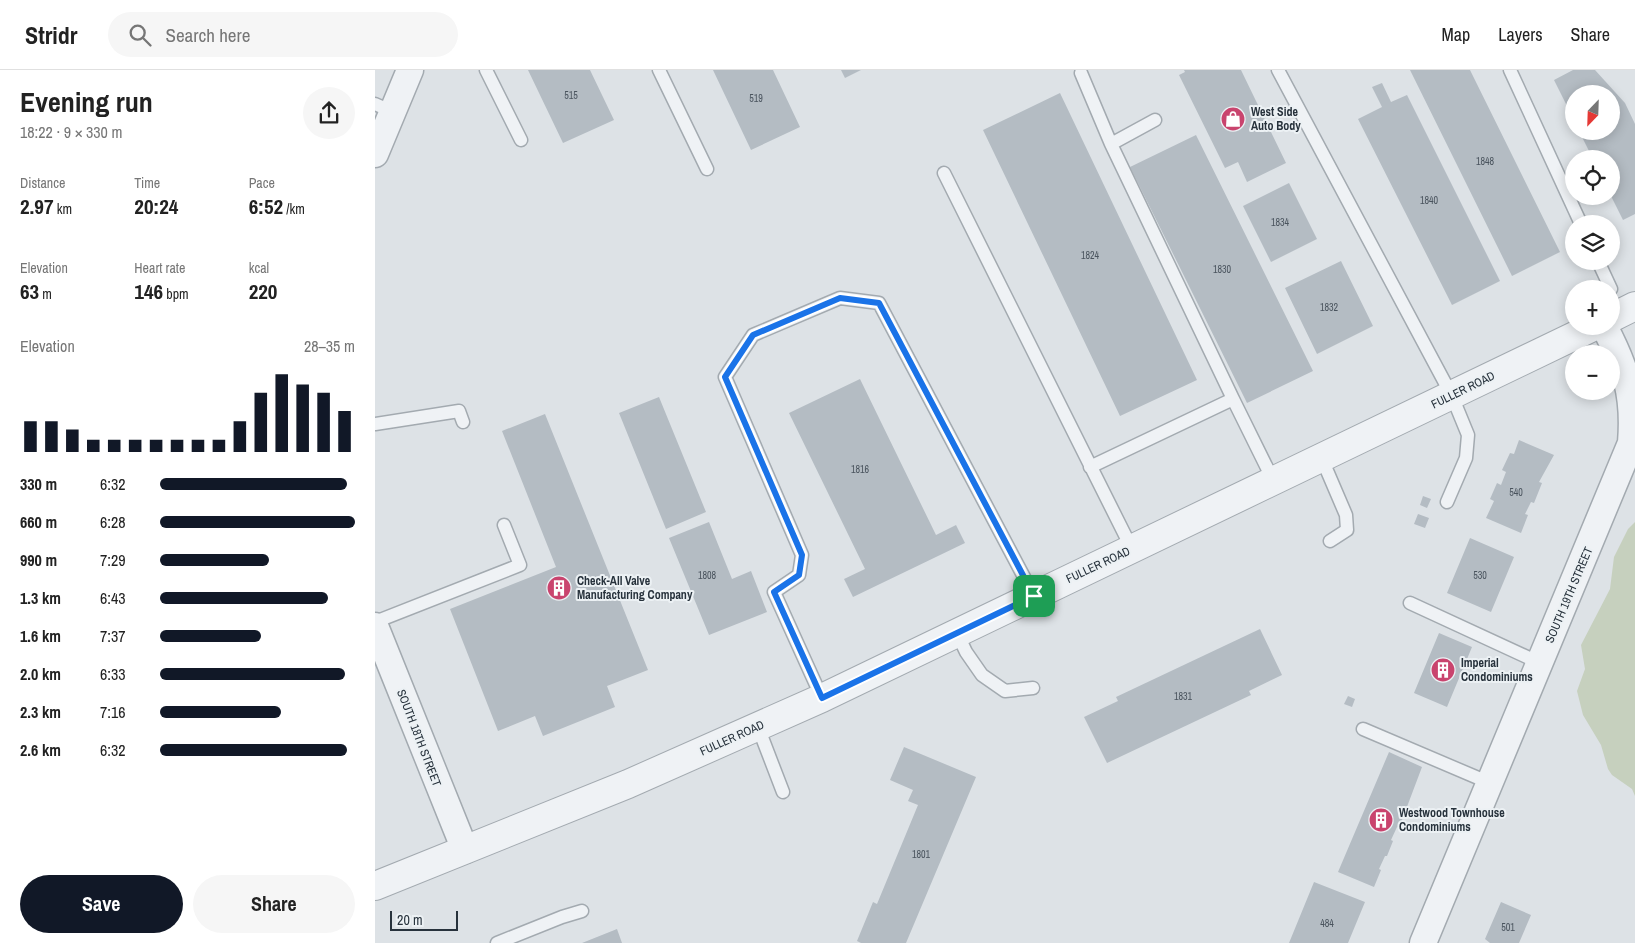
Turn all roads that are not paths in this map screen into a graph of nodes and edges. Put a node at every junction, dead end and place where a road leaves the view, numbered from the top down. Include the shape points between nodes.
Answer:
1 (410, 70) edge
2 (486, 70) edge
3 (659, 70) edge
4 (1278, 70) edge
5 (1511, 70) edge
6 (1081, 73) dead end
7 (384, 108) edge
8 (1155, 120) dead end
9 (521, 140) dead end
10 (1111, 144) junction
11 (375, 154) edge
12 (707, 169) dead end
13 (944, 173) dead end
14 (1577, 215) edge
15 (1577, 335) edge
16 (1619, 335) edge
17 (1452, 396) junction
18 (1234, 401) junction
19 (463, 422) dead end
20 (375, 424) edge
21 (1322, 459) junction
22 (1091, 467) junction
23 (1274, 482) junction
24 (1447, 502) dead end
25 (504, 525) dead end
26 (1330, 541) dead end
27 (1132, 549) junction
28 (1034, 596) junction
29 (1410, 603) dead end
30 (375, 622) edge
31 (375, 626) edge
32 (957, 633) junction
33 (1540, 663) junction
34 (1033, 688) dead end
35 (822, 698) junction
36 (758, 726) junction
37 (1363, 729) dead end
38 (1490, 783) junction
39 (783, 792) dead end
40 (465, 850) junction
41 (375, 886) edge
42 (583, 911) dead end
43 (497, 943) edge
44 (1423, 943) edge

1 - 7 street
2 - 9 lane
3 - 12 lane
4 - 17 lane
5 - 14 lane
6 - 10 lane
7 - 11 street
8 - 10 lane
10 - 18 lane
13 - 22 lane
15 - 17 street, FULLER ROAD
16 - 33 street, SOUTH 19TH STREET via 1633,415 1631,443
17 - 21 street, FULLER ROAD
17 - 24 lane via 1467,435 1465,458
18 - 22 lane
18 - 23 lane
19 - 20 lane via 459,411
21 - 23 street, FULLER ROAD
21 - 26 lane via 1347,515 1347,530
22 - 27 lane
23 - 27 street, FULLER ROAD
25 - 30 lane via 520,565
27 - 28 street, FULLER ROAD
28 - 32 street, FULLER ROAD
28 - 35 lane via 879,303 840,298 753,335 725,377 802,555 799,575 774,592
29 - 33 lane
31 - 40 street, SOUTH 18TH STREET
32 - 34 lane via 982,675 1005,691
32 - 35 street, FULLER ROAD
33 - 38 street, SOUTH 19TH STREET
35 - 36 street, FULLER ROAD
36 - 39 lane
36 - 40 street, FULLER ROAD via 628,784
37 - 38 lane
38 - 44 street, SOUTH 19TH STREET
40 - 41 street, FULLER ROAD
42 - 43 lane

